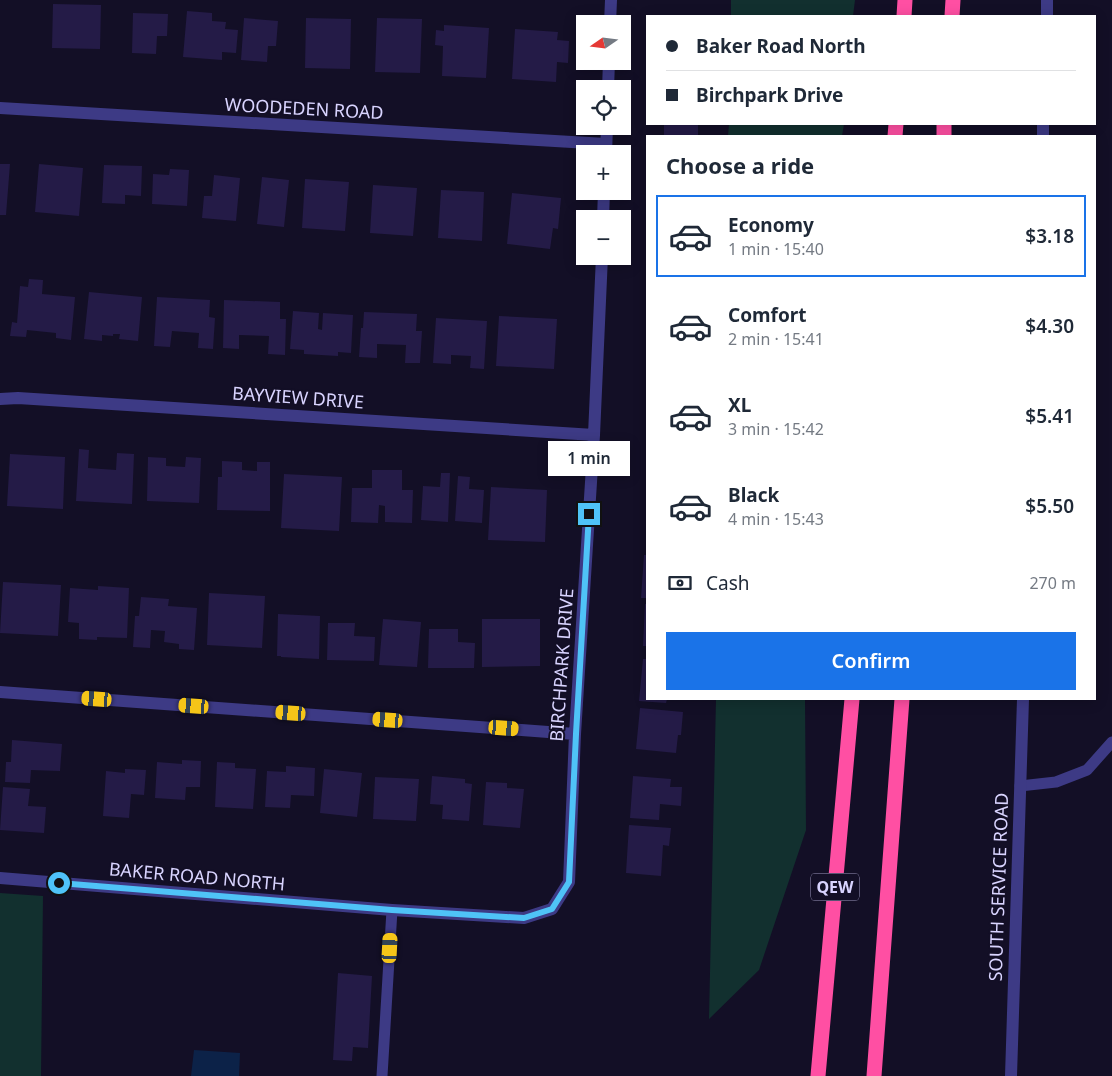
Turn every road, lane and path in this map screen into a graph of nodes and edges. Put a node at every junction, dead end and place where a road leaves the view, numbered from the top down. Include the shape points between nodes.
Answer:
1 (611, 0) edge
2 (905, 0) edge
3 (953, 0) edge
4 (1047, 0) edge
5 (610, 15) edge
6 (904, 15) edge
7 (952, 15) edge
8 (1047, 15) edge
9 (0, 108) edge
10 (576, 147) edge
11 (602, 265) edge
12 (0, 399) edge
13 (594, 435) junction
14 (0, 692) edge
15 (852, 700) edge
16 (902, 700) edge
17 (1023, 700) edge
18 (576, 734) junction
19 (1112, 742) edge
20 (1020, 786) junction
21 (0, 878) edge
22 (392, 910) junction
23 (382, 1076) edge
24 (818, 1076) edge
25 (874, 1076) edge
26 (1011, 1076) edge

1 - 5 street
2 - 6 highway
3 - 7 highway
4 - 8 street
9 - 10 street, WOODEDEN ROAD
11 - 13 street, BIRCHPARK DRIVE
12 - 13 street, BAYVIEW DRIVE
13 - 18 street, BIRCHPARK DRIVE
14 - 18 street
15 - 24 highway, QEW
16 - 25 highway
17 - 20 street, SOUTH SERVICE ROAD
18 - 22 street, BIRCHPARK DRIVE via 569,882 552,909 524,918
19 - 20 lane via 1087,770 1056,782
20 - 26 street, SOUTH SERVICE ROAD
21 - 22 street, BAKER ROAD NORTH
22 - 23 lane

